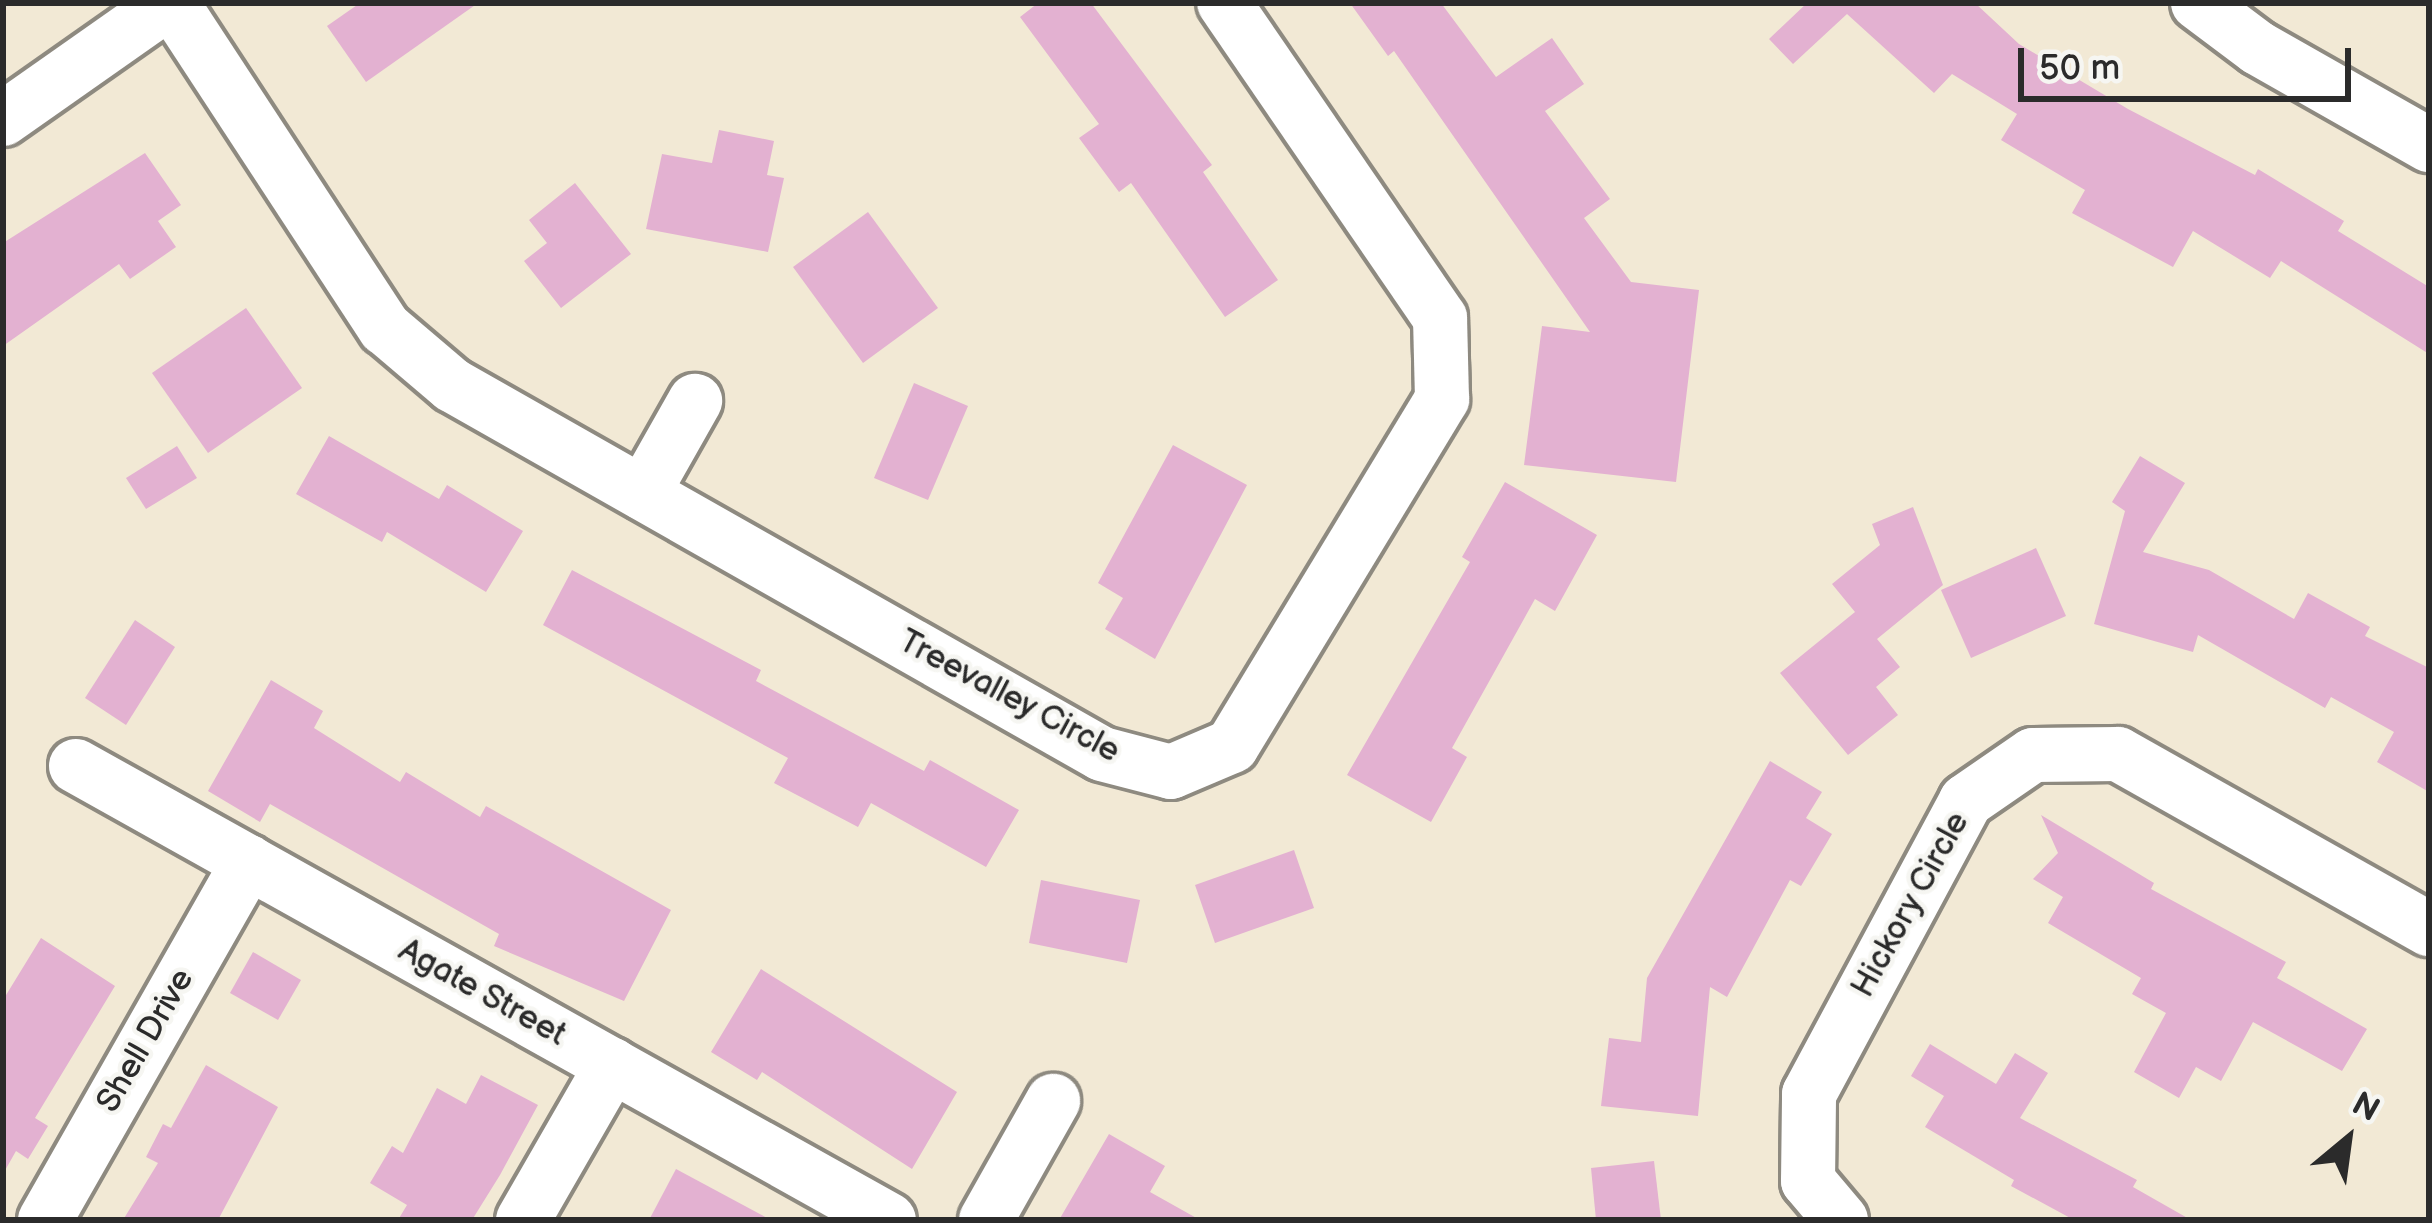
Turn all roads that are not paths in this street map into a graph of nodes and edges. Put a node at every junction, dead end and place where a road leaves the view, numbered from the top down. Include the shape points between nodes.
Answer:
1 (170, 3) edge
2 (1224, 3) edge
3 (2198, 3) edge
4 (3, 119) edge
5 (2429, 145) edge
6 (695, 401) dead end
7 (643, 493) junction
8 (76, 766) dead end
9 (248, 862) junction
10 (2429, 929) edge
11 (612, 1065) junction
12 (1053, 1101) dead end
13 (44, 1220) edge
14 (524, 1220) edge
15 (889, 1220) edge
16 (986, 1220) edge
17 (1841, 1220) edge

1 - 4 street
1 - 7 street, Treevalley Circle via 385,328 452,385
2 - 7 street, Treevalley Circle via 1440,318 1442,399 1232,746 1171,772 1102,754
3 - 5 street via 2258,48
6 - 7 street
8 - 9 street, Agate Street
9 - 11 street, Agate Street
9 - 13 street, Shell Drive
10 - 17 street, Hickory Circle via 2118,754 2033,755 1966,801 1809,1094 1808,1181
11 - 14 street
11 - 15 street, Agate Street
12 - 16 street

